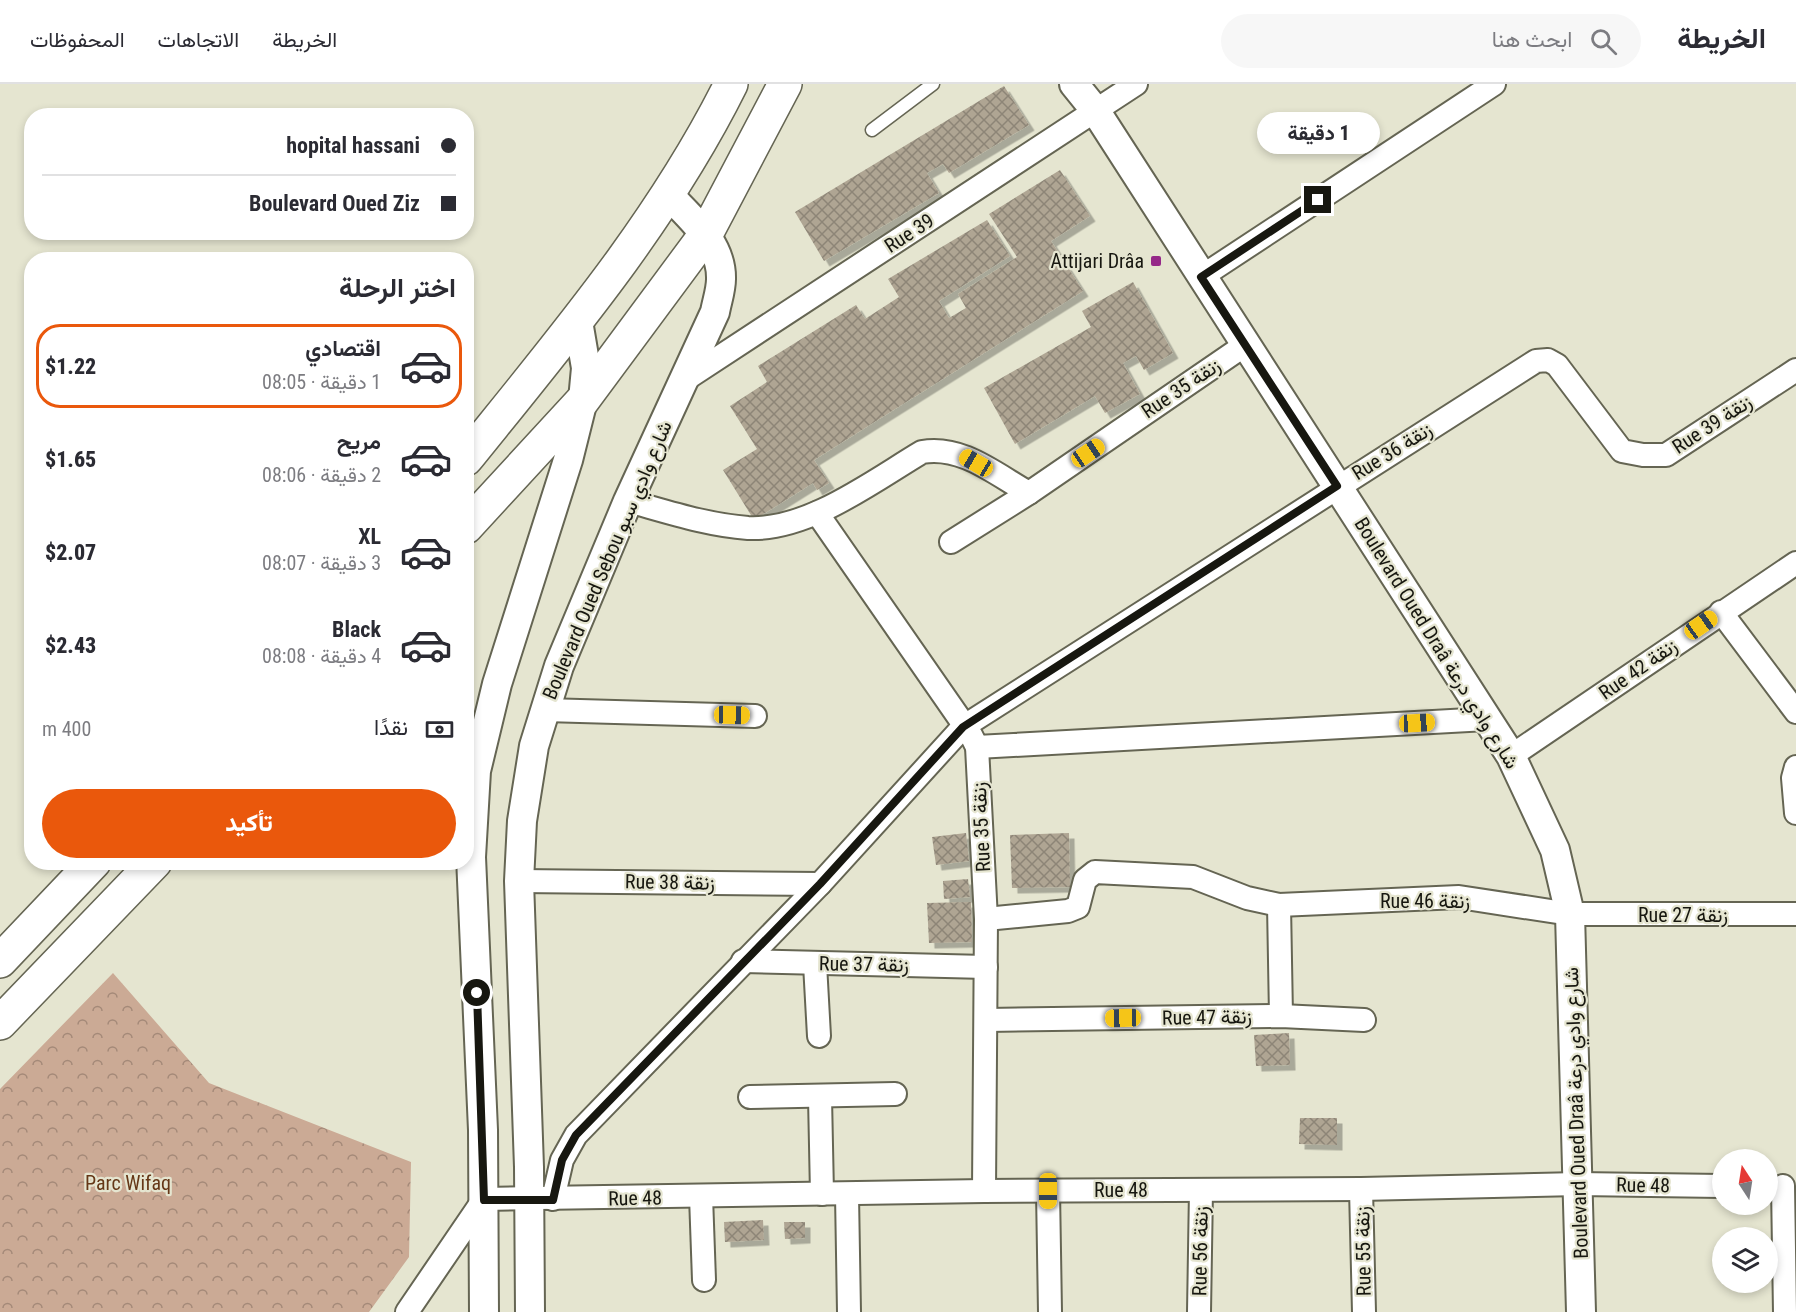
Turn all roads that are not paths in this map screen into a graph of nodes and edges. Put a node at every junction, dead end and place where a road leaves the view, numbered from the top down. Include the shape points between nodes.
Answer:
1 (731, 84) edge
2 (785, 84) edge
3 (933, 84) edge
4 (1074, 84) edge
5 (1136, 84) edge
6 (1494, 84) edge
7 (1095, 110) junction
8 (872, 130) dead end
9 (668, 194) junction
10 (706, 234) junction
11 (1201, 277) junction
12 (578, 321) junction
13 (1245, 345) junction
14 (1796, 370) edge
15 (683, 381) junction
16 (583, 400) junction
17 (474, 449) edge
18 (1622, 451) joint
19 (1337, 486) junction
20 (1029, 493) junction
21 (628, 501) junction
22 (818, 513) junction
23 (474, 518) edge
24 (951, 542) dead end
25 (1796, 563) edge
26 (1720, 612) junction
27 (545, 710) junction
28 (1796, 712) edge
29 (755, 716) dead end
30 (1487, 719) junction
31 (963, 727) junction
32 (977, 747) junction
33 (1511, 756) junction
34 (1796, 767) edge
35 (474, 805) edge
36 (1796, 813) edge
37 (86, 870) edge
38 (93, 870) edge
39 (148, 870) edge
40 (472, 870) edge
41 (519, 880) junction
42 (820, 884) junction
43 (119, 900) junction
44 (1279, 905) junction
45 (1570, 914) junction
46 (1796, 914) edge
47 (986, 919) junction
48 (0, 961) edge
49 (743, 961) junction
50 (815, 964) junction
51 (986, 967) junction
52 (1281, 1016) junction
53 (987, 1020) junction
54 (1364, 1020) dead end
55 (0, 1023) edge
56 (819, 1036) dead end
57 (895, 1094) dead end
58 (750, 1097) dead end
59 (820, 1097) junction
60 (1578, 1184) junction
61 (1712, 1186) edge
62 (1782, 1186) edge
63 (1361, 1189) junction
64 (1201, 1190) junction
65 (984, 1191) junction
66 (1048, 1191) junction
67 (822, 1194) junction
68 (847, 1195) junction
69 (701, 1196) junction
70 (484, 1200) junction
71 (541, 1200) junction
72 (704, 1280) dead end
73 (407, 1312) edge
74 (484, 1312) edge
75 (530, 1312) edge
76 (849, 1312) edge
77 (1050, 1312) edge
78 (1199, 1312) edge
79 (1364, 1312) edge
80 (1581, 1312) edge
81 (1785, 1312) edge

1 - 9 main road
2 - 10 main road
3 - 8 lane
4 - 7 street, Boulevard Oued Draâ شارع وادي درعة
5 - 7 street, Rue 39
6 - 11 street
7 - 11 street, Boulevard Oued Draâ شارع وادي درعة
7 - 15 street, Rue 39
9 - 10 street, Boulevard Oued Sebou شارع وادي سبو
9 - 12 main road
10 - 15 street, Boulevard Oued Sebou شارع وادي سبو via 718,258 721,279 715,312
10 - 16 main road
11 - 13 street, Boulevard Oued Draâ شارع وادي درعة
12 - 16 street via 586,368
12 - 17 main road
13 - 19 street, Boulevard Oued Draâ شارع وادي درعة
13 - 20 street, Rue 35 زنقة
14 - 18 street, Rue 39 زنقة via 1665,455
15 - 21 street, Boulevard Oued Sebou شارع وادي سبو
16 - 23 main road
16 - 35 street via 568,460 497,684 476,771
18 - 19 street, Rue 36 زنقة via 1557,365 1548,360 1536,361
19 - 30 street, Boulevard Oued Draâ شارع وادي درعة
19 - 31 street, Rue 36 زنقة
20 - 22 street via 959,453 940,449 922,452
20 - 24 street, Rue 35 زنقة
21 - 22 street via 708,523 751,528
21 - 27 street, Boulevard Oued Sebou شارع وادي سبو via 559,666
22 - 31 street
25 - 26 street, Rue 42 زنقة
26 - 28 street
26 - 33 street, Rue 42 زنقة
27 - 29 street
27 - 41 street, Boulevard Oued Sebou شارع وادي سبو via 534,746 522,821
30 - 32 street
30 - 33 street, Boulevard Oued Draâ شارع وادي درعة
31 - 32 street
31 - 42 street, Rue 36 زنقة
32 - 47 street, Rue 35 زنقة
33 - 45 street, Boulevard Oued Draâ شارع وادي درعة via 1555,850
34 - 36 street
37 - 48 main road
38 - 43 main road
39 - 43 main road
40 - 70 street
41 - 42 street, Rue 38 زنقة
41 - 71 street, Boulevard Oued Sebou شارع وادي سبو
42 - 49 street, Rue 36 زنقة
43 - 55 main road
44 - 45 street, Rue 46 زنقة via 1459,897
44 - 47 street, Rue 46 زنقة via 1247,898 1193,877 1095,872 1085,880 1078,907
44 - 52 street, Rue 47 زنقة
45 - 46 street, Rue 27 زنقة
45 - 60 street, Boulevard Oued Draâ شارع وادي درعة
47 - 51 street, Rue 35 زنقة
49 - 50 street, Rue 37 زنقة
49 - 71 street, Rue 36 زنقة via 576,1135
50 - 51 street, Rue 37 زنقة
50 - 56 street
51 - 53 street, Rue 35 زنقة
52 - 53 street, Rue 47 زنقة
52 - 54 street
53 - 65 street, Rue 35 زنقة
57 - 59 street
58 - 59 street
59 - 67 street
60 - 61 street, Rue 48
60 - 63 street, Rue 48
60 - 80 street, Boulevard Oued Draâ شارع وادي درعة
62 - 81 street
63 - 64 street, Rue 48
63 - 79 street, Rue 55 زنقة
64 - 66 street, Rue 48
64 - 78 street, Rue 56 زنقة
65 - 66 street, Rue 48
65 - 68 street, Rue 48
66 - 77 street
67 - 68 street, Rue 48
67 - 69 street, Rue 48
68 - 76 street
69 - 71 street, Rue 48
69 - 72 street
70 - 71 street, Rue 48
70 - 73 street
70 - 74 street
71 - 75 street, Boulevard Oued Sebou شارع وادي سبو

